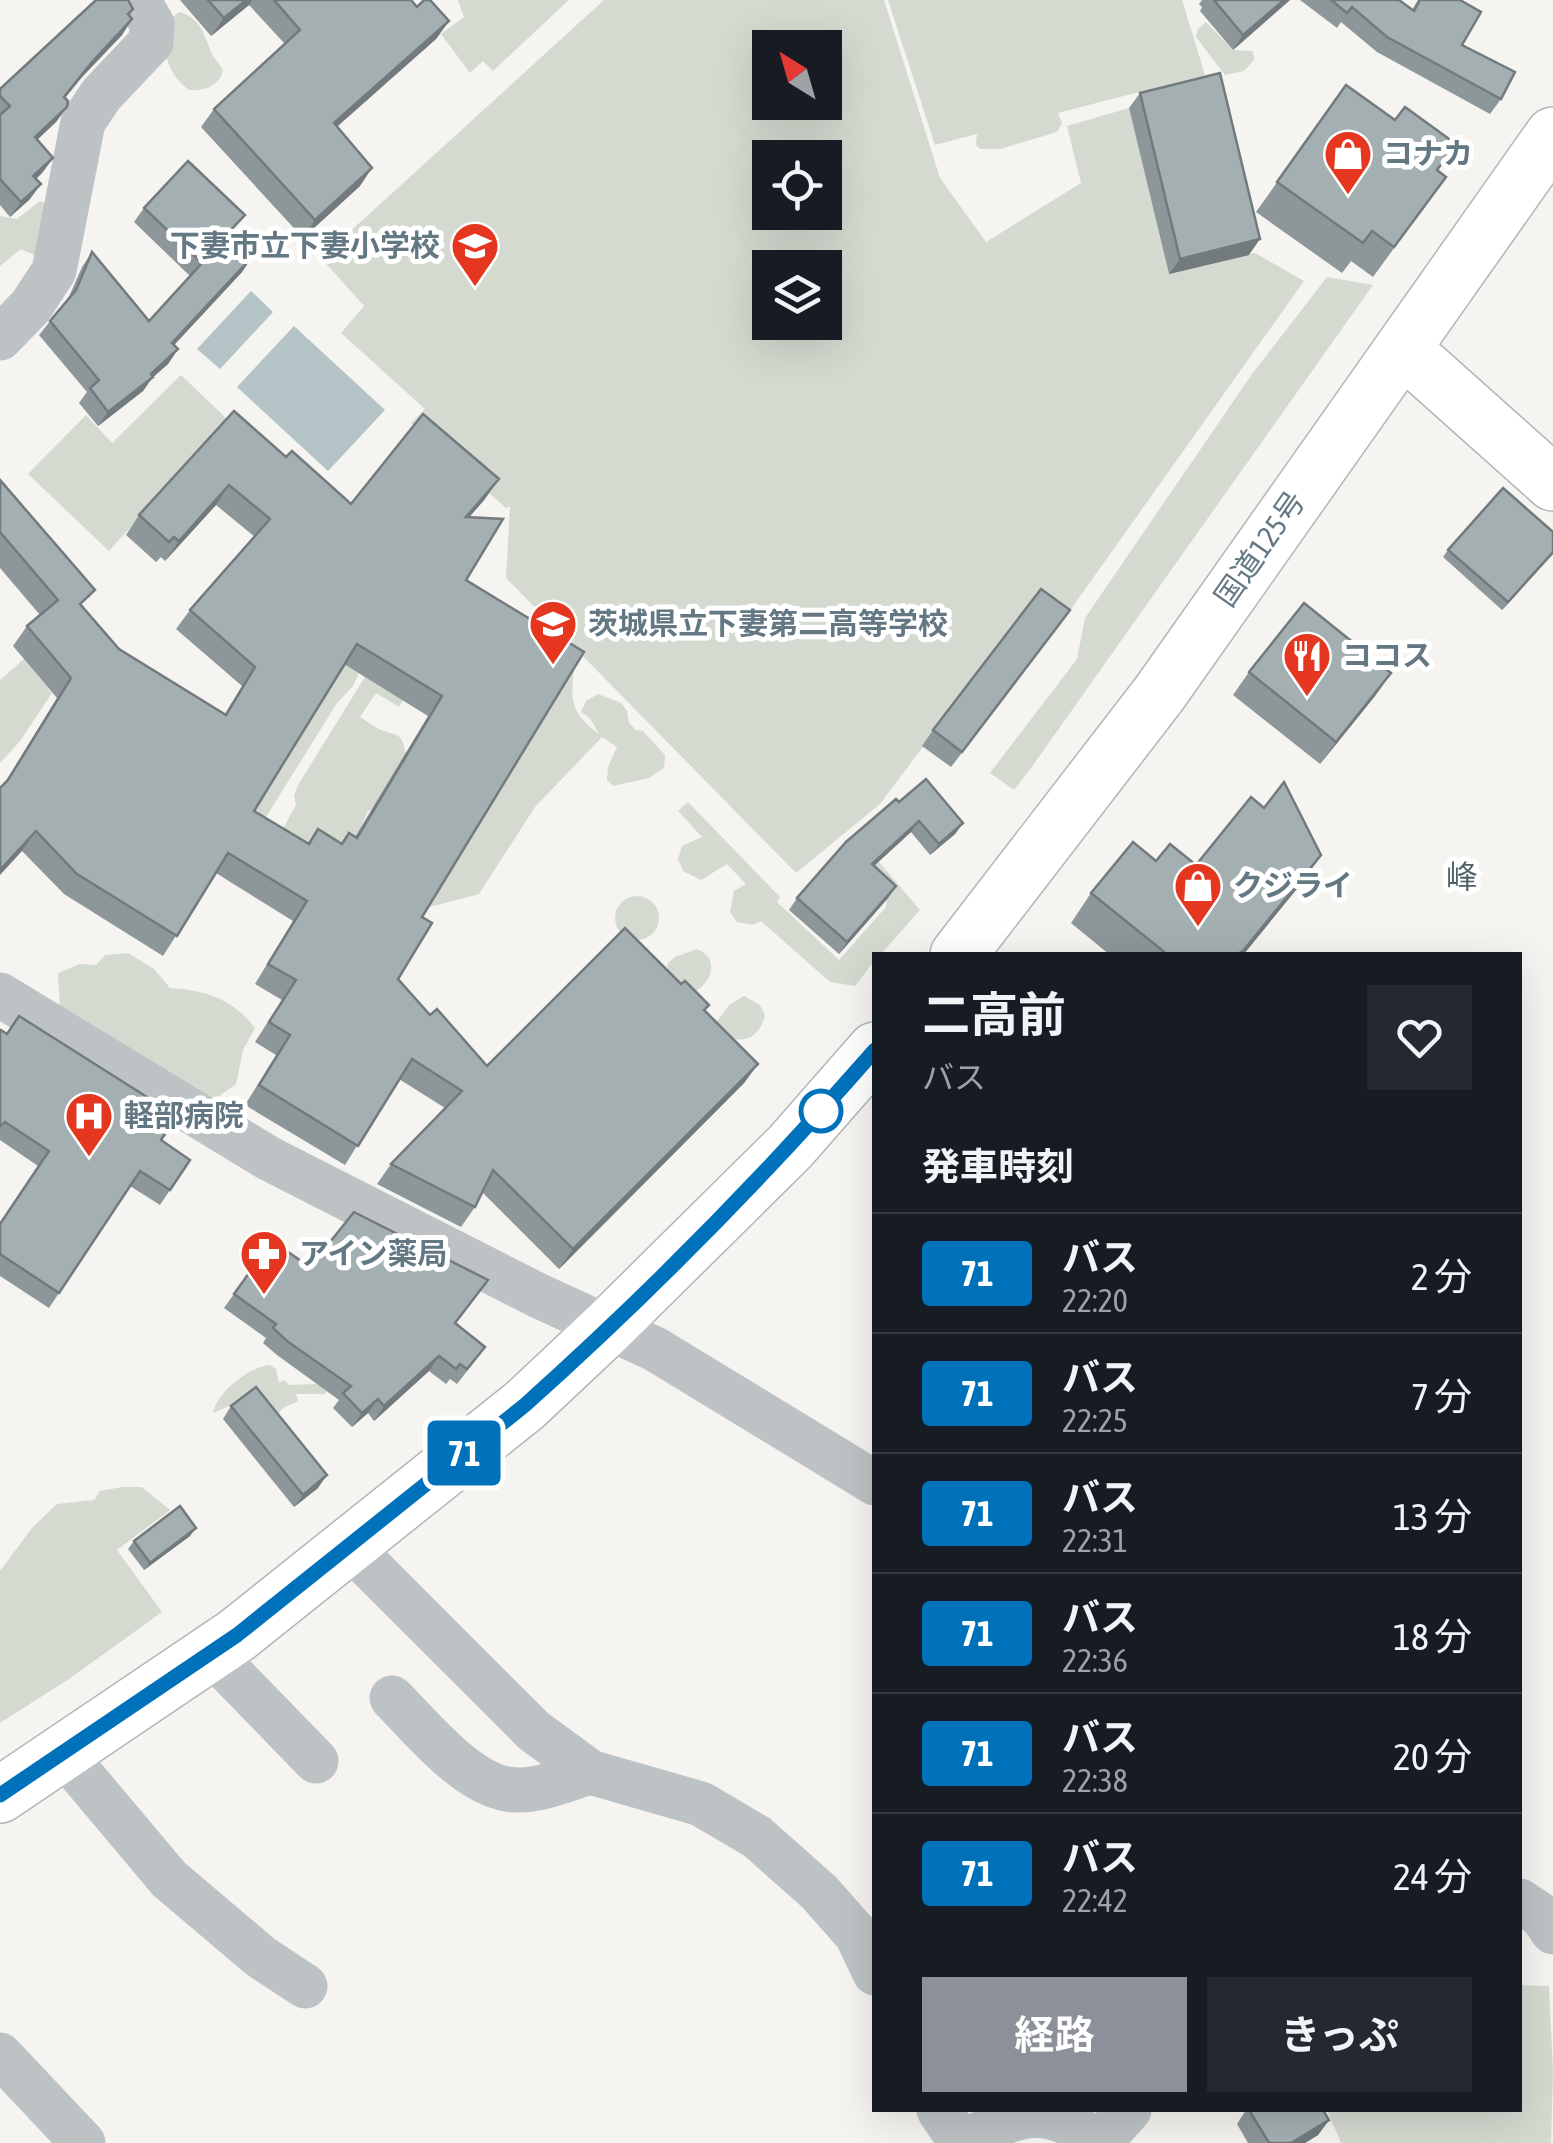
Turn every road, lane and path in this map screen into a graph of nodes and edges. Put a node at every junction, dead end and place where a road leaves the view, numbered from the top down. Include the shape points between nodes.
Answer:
1 (138, 0) edge
2 (1553, 135) edge
3 (0, 338) edge
4 (1403, 349) junction
5 (1553, 483) edge
6 (966, 952) edge
7 (0, 994) edge
8 (872, 1053) edge
9 (608, 1327) junction
10 (872, 1480) edge
11 (349, 1546) junction
12 (212, 1653) junction
13 (392, 1698) dead end
14 (63, 1753) junction
15 (316, 1762) dead end
16 (590, 1772) junction
17 (0, 1795) edge
18 (872, 1966) edge
19 (305, 1986) dead end
20 (0, 2055) edge
21 (940, 2112) edge
22 (1127, 2112) edge
23 (83, 2143) edge
24 (963, 2143) edge
25 (1096, 2143) edge
26 (1106, 2143) edge

1 - 3 street via 153,38 83,122 54,271
2 - 4 main road, 国道125号
4 - 5 main road
4 - 6 main road, 国道125号
7 - 9 street via 268,1158
8 - 9 main road via 790,1146
9 - 10 street via 656,1349
9 - 11 main road via 525,1405
11 - 12 main road
11 - 16 street via 534,1731
12 - 14 main road
12 - 15 street
13 - 16 street via 479,1778 507,1789 540,1788
14 - 17 main road
14 - 19 street via 169,1879
16 - 18 street via 702,1804 757,1838 820,1892 857,1934
20 - 23 street
21 - 24 street
22 - 26 street
24 - 25 street via 1031,2114 1051,2115

